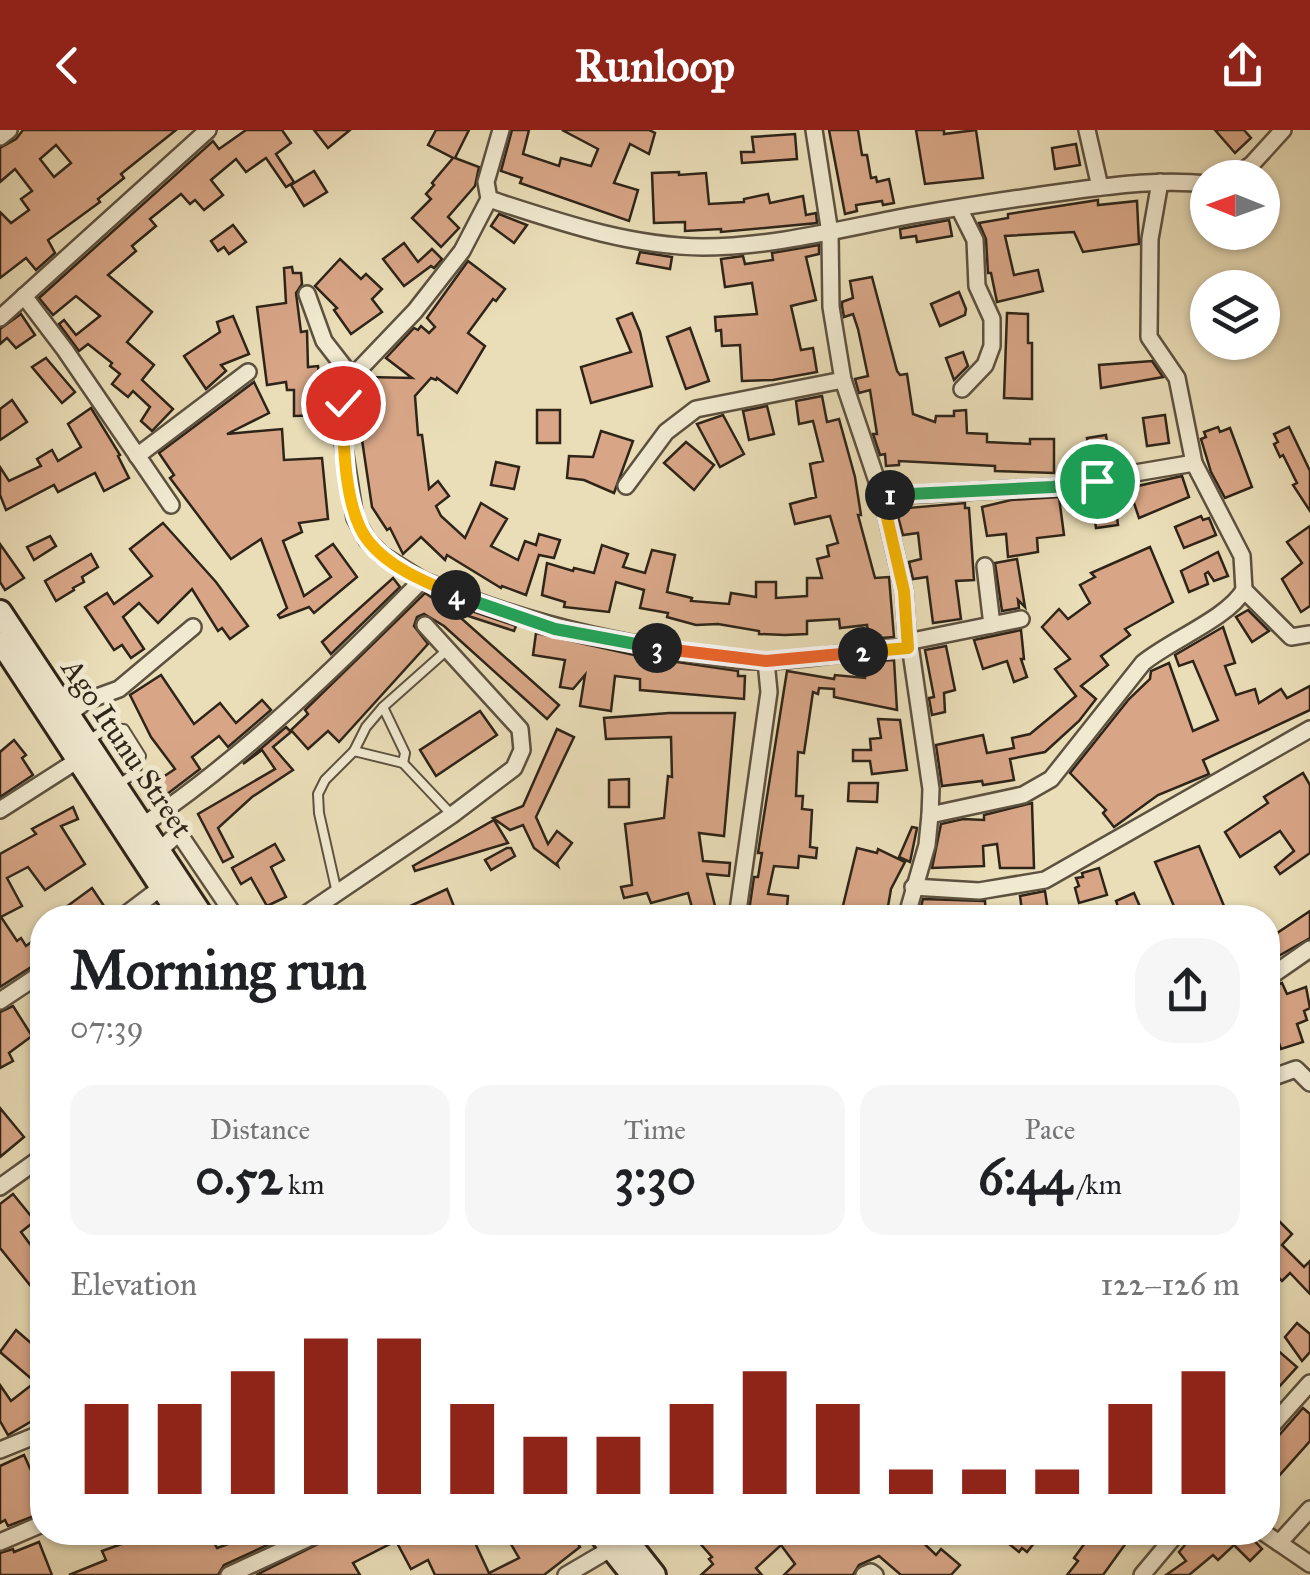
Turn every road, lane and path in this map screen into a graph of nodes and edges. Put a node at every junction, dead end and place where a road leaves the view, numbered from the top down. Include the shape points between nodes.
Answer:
1 (9, 130) edge
2 (208, 130) edge
3 (501, 130) edge
4 (814, 130) edge
5 (1087, 130) edge
6 (1283, 130) edge
7 (0, 137) edge
8 (1256, 160) edge
9 (1160, 182) junction
10 (1190, 183) edge
11 (1100, 187) junction
12 (489, 199) junction
13 (959, 208) junction
14 (830, 233) junction
15 (307, 294) dead end
16 (24, 296) junction
17 (0, 318) edge
18 (248, 372) dead end
19 (352, 377) junction
20 (843, 380) junction
21 (962, 389) dead end
22 (136, 456) junction
23 (1194, 463) junction
24 (626, 486) dead end
25 (882, 496) junction
26 (170, 505) dead end
27 (985, 566) dead end
28 (422, 580) junction
29 (1244, 590) junction
30 (1021, 619) dead end
31 (992, 625) junction
32 (425, 626) dead end
33 (2, 627) edge
34 (192, 628) dead end
35 (1310, 634) edge
36 (907, 645) junction
37 (447, 650) junction
38 (766, 661) junction
39 (383, 707) junction
40 (68, 716) junction
41 (1310, 729) edge
42 (82, 751) junction
43 (354, 751) junction
44 (404, 763) junction
45 (116, 787) junction
46 (0, 810) edge
47 (452, 815) junction
48 (930, 815) junction
49 (142, 826) junction
50 (160, 850) junction
51 (913, 887) junction
52 (162, 888) junction
53 (337, 893) junction
54 (139, 905) edge
55 (173, 905) edge
56 (196, 905) edge
57 (227, 905) edge
58 (319, 905) edge
59 (740, 905) edge
60 (909, 905) edge
61 (1310, 949) edge
62 (1280, 970) edge
63 (30, 982) edge
64 (0, 1001) edge
65 (1280, 1074) edge
66 (1310, 1083) edge
67 (30, 1166) edge
68 (0, 1187) edge
69 (1310, 1383) edge
70 (1280, 1417) edge
71 (30, 1439) edge
72 (0, 1450) edge
73 (1310, 1509) edge
74 (30, 1529) edge
75 (0, 1542) edge
76 (1280, 1543) edge
77 (294, 1545) edge
78 (602, 1545) edge
79 (614, 1545) edge
80 (618, 1545) edge
81 (1167, 1545) edge
82 (1280, 1545) edge
83 (1310, 1564) edge
84 (229, 1575) edge
85 (566, 1575) edge
86 (632, 1575) edge
87 (654, 1575) edge
88 (864, 1575) edge
89 (875, 1575) edge
90 (1142, 1575) edge

1 - 7 street
2 - 16 street
3 - 12 street via 486,182
4 - 14 street
5 - 11 street
6 - 8 street
9 - 10 street
9 - 11 street
9 - 23 street via 1150,240 1149,338 1177,378
11 - 13 street
12 - 14 street via 590,231 666,245 736,245
12 - 19 street via 450,266
13 - 14 street
13 - 21 street via 975,240 977,286 992,319 985,364
14 - 20 street via 831,306
15 - 19 street via 324,341
16 - 17 street
16 - 22 street
18 - 22 street
19 - 28 street via 343,403 343,442 356,518 382,555
20 - 24 street via 696,409 666,432
20 - 25 street
22 - 26 street
23 - 25 street via 1053,487
23 - 29 street via 1242,556
25 - 36 street via 904,591
27 - 31 street
28 - 38 street via 555,629
28 - 49 street via 225,765
29 - 35 street via 1291,637
29 - 48 street via 1229,608 1143,663 1050,779 1024,795
30 - 31 street
31 - 36 street
32 - 37 street
33 - 40 main road, Ago Itunu Street
33 - 42 main road, Ago Itunu Street
34 - 40 street via 119,689
36 - 38 street
36 - 48 street
37 - 39 lane
37 - 47 street via 520,729 522,750 514,768
38 - 59 street via 770,692
39 - 43 lane
39 - 44 lane
40 - 42 main road, Ago Itunu Street
41 - 51 street via 1045,880 979,891
42 - 45 main road, Ago Itunu Street
42 - 45 lane via 108,728 124,728 140,766
42 - 46 street
42 - 52 main road, Ago Itunu Street
43 - 44 lane
43 - 53 lane via 318,794
44 - 47 lane
45 - 49 main road, Ago Itunu Street
47 - 53 street
48 - 51 street
49 - 50 main road, Ago Itunu Street
50 - 56 main road, Ago Itunu Street
50 - 57 street via 180,835
51 - 60 street
52 - 54 street
52 - 55 main road, Ago Itunu Street
53 - 58 street
61 - 62 street
63 - 64 street
65 - 66 street via 1296,1069
67 - 68 street
69 - 70 street
71 - 72 street
73 - 76 street
74 - 75 street
77 - 84 street
78 - 85 street
79 - 86 main road
80 - 87 main road
81 - 90 street
82 - 83 street
88 - 89 street

